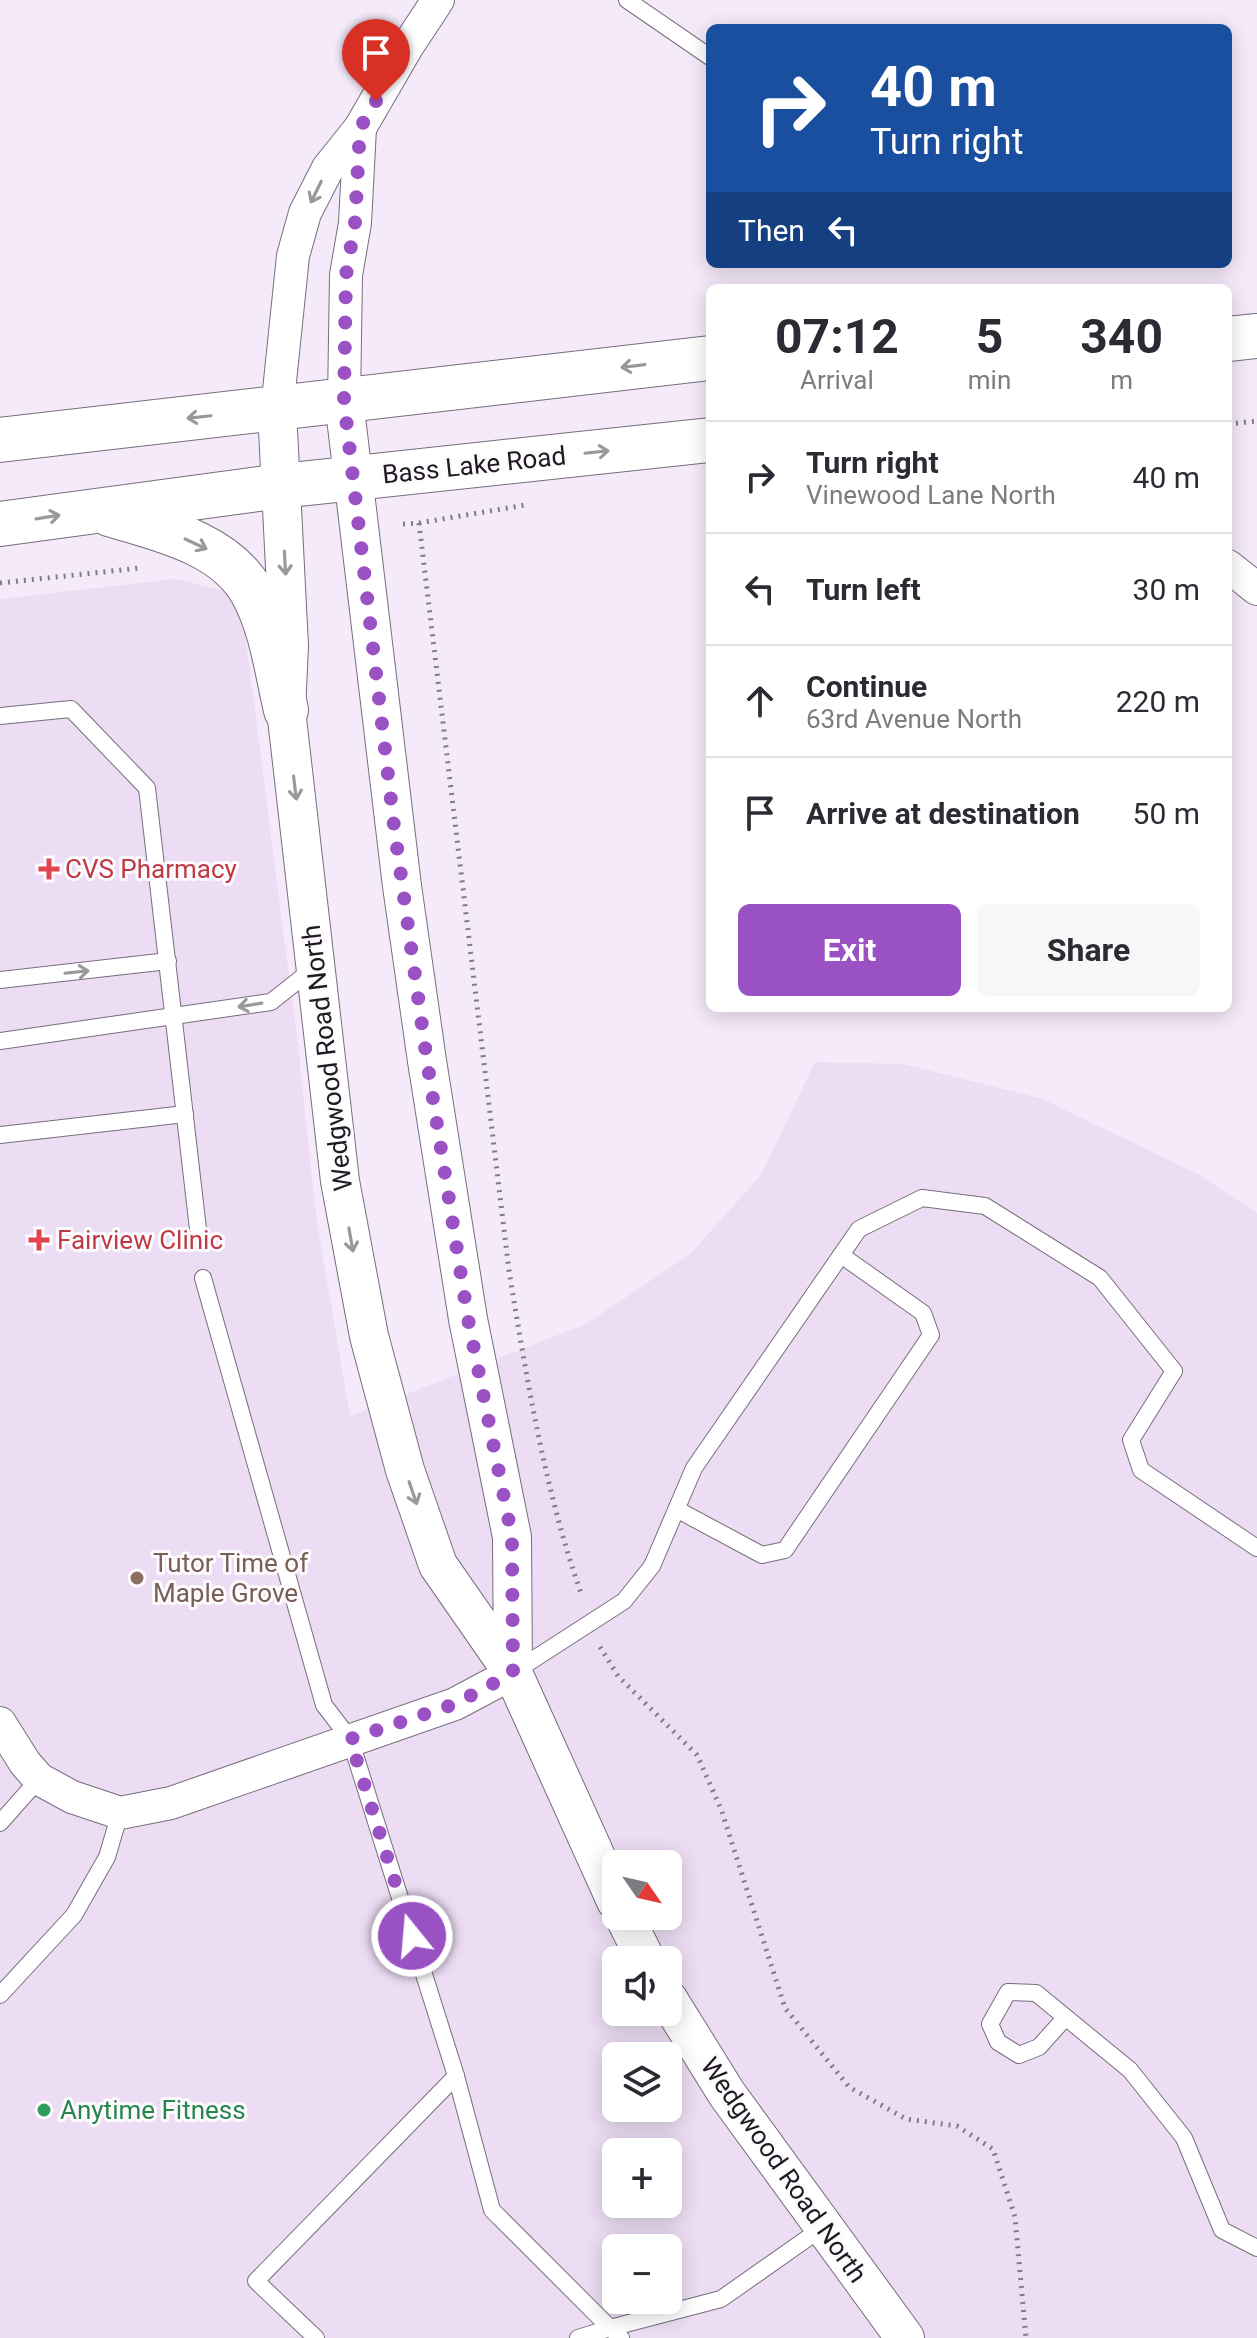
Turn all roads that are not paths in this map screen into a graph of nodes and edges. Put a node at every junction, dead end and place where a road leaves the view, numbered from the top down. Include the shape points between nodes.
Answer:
1 (438, 0) edge
2 (627, 0) edge
3 (706, 54) edge
4 (360, 128) junction
5 (1257, 336) edge
6 (1232, 339) edge
7 (706, 358) edge
8 (344, 401) junction
9 (277, 410) junction
10 (0, 440) edge
11 (706, 440) edge
12 (353, 478) junction
13 (281, 486) junction
14 (96, 510) junction
15 (0, 524) edge
16 (1232, 569) edge
17 (1257, 589) edge
18 (286, 710) junction
19 (0, 716) edge
20 (168, 961) junction
21 (315, 967) junction
22 (0, 980) edge
23 (175, 1017) junction
24 (0, 1041) edge
25 (185, 1114) junction
26 (0, 1135) edge
27 (198, 1229) dead end
28 (841, 1255) junction
29 (203, 1278) dead end
30 (678, 1510) junction
31 (1257, 1548) edge
32 (513, 1673) junction
33 (0, 1723) edge
34 (350, 1739) junction
35 (39, 1779) junction
36 (120, 1813) junction
37 (0, 1823) edge
38 (602, 1870) edge
39 (0, 1995) edge
40 (1065, 2018) junction
41 (682, 2022) edge
42 (456, 2076) junction
43 (822, 2228) junction
44 (1257, 2248) edge
45 (616, 2333) edge
46 (316, 2338) edge
47 (578, 2338) edge
48 (905, 2338) edge

1 - 4 street
2 - 3 lane
4 - 8 street via 355,223 346,275
4 -> 9 street via 328,168 305,213 293,256
5 - 6 main road
7 -> 8 main road
8 - 9 main road
8 - 12 street, Wedgwood Road North
9 -> 10 main road
9 - 13 street, Wedgwood Road North
12 -> 11 main road, Bass Lake Road
12 - 13 main road, Bass Lake Road
12 - 32 street, Wedgwood Road North via 427,1061 468,1319 512,1537
13 - 14 main road, Bass Lake Road
13 -> 18 street, Wedgwood Road North via 289,646
15 -> 14 main road, Bass Lake Road
14 -> 18 main road via 184,539 238,573 264,619
16 - 17 street
18 -> 21 street, Wedgwood Road North
19 - 20 lane via 71,709 147,788
22 -> 20 lane
20 - 23 lane
21 -> 23 lane via 271,1002
21 -> 32 street, Wedgwood Road North via 340,1181 369,1336 401,1455 438,1565
23 - 24 lane
23 - 25 lane
25 - 26 lane
25 - 27 lane
28 - 30 lane via 694,1468
28 - 30 lane via 923,1313 931,1335 785,1550 762,1555
28 - 31 lane via 859,1229 922,1198 985,1206 1100,1278 1174,1371 1131,1440 1141,1470
29 - 34 lane via 324,1705
30 - 32 lane via 652,1566 624,1601
32 - 34 street via 455,1704
32 - 38 street, Wedgwood Road North
33 - 35 street
34 - 36 street via 171,1803
34 - 42 lane
35 - 36 street
35 - 37 lane
36 - 39 lane via 107,1857 74,1915
40 - 40 lane via 1036,1993 1008,1992 990,2024 998,2042 1019,2055 1039,2047
40 - 44 lane via 1130,2070 1184,2138 1222,2230
41 - 43 street, Wedgwood Road North
42 - 45 lane via 492,2210
42 - 46 lane via 256,2281
43 - 45 lane via 721,2299
43 - 48 street, Wedgwood Road North
45 - 47 lane

